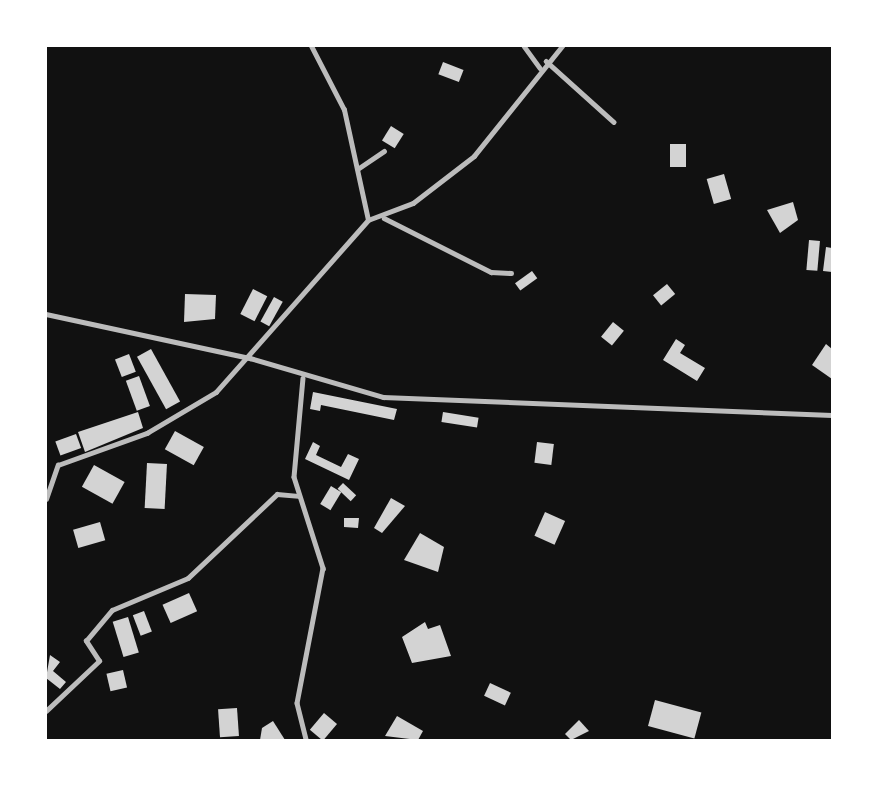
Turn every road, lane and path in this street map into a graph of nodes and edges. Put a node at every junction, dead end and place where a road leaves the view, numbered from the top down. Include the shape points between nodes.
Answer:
1 (311, 46) edge
2 (524, 46) edge
3 (562, 46) edge
4 (546, 61) junction
5 (540, 68) junction
6 (614, 122) dead end
7 (384, 151) dead end
8 (359, 168) junction
9 (384, 218) junction
10 (368, 220) junction
11 (510, 273) dead end
12 (46, 314) edge
13 (250, 358) junction
14 (303, 378) junction
15 (832, 415) edge
16 (298, 496) junction
17 (46, 499) edge
18 (46, 710) edge
19 (306, 740) edge

1 - 8 street via 334,83
2 - 5 street
3 - 4 street
4 - 5 street
4 - 6 street
5 - 9 street via 474,156
7 - 8 street
8 - 10 street
9 - 10 street
9 - 11 street via 491,272
10 - 13 street
12 - 13 street
13 - 14 street
13 - 17 street via 216,392 170,421 58,465
14 - 15 street via 383,397
14 - 16 street via 294,456
16 - 18 street via 277,494 188,578 113,610 86,640 99,661
16 - 19 street via 322,548 323,568 298,704

